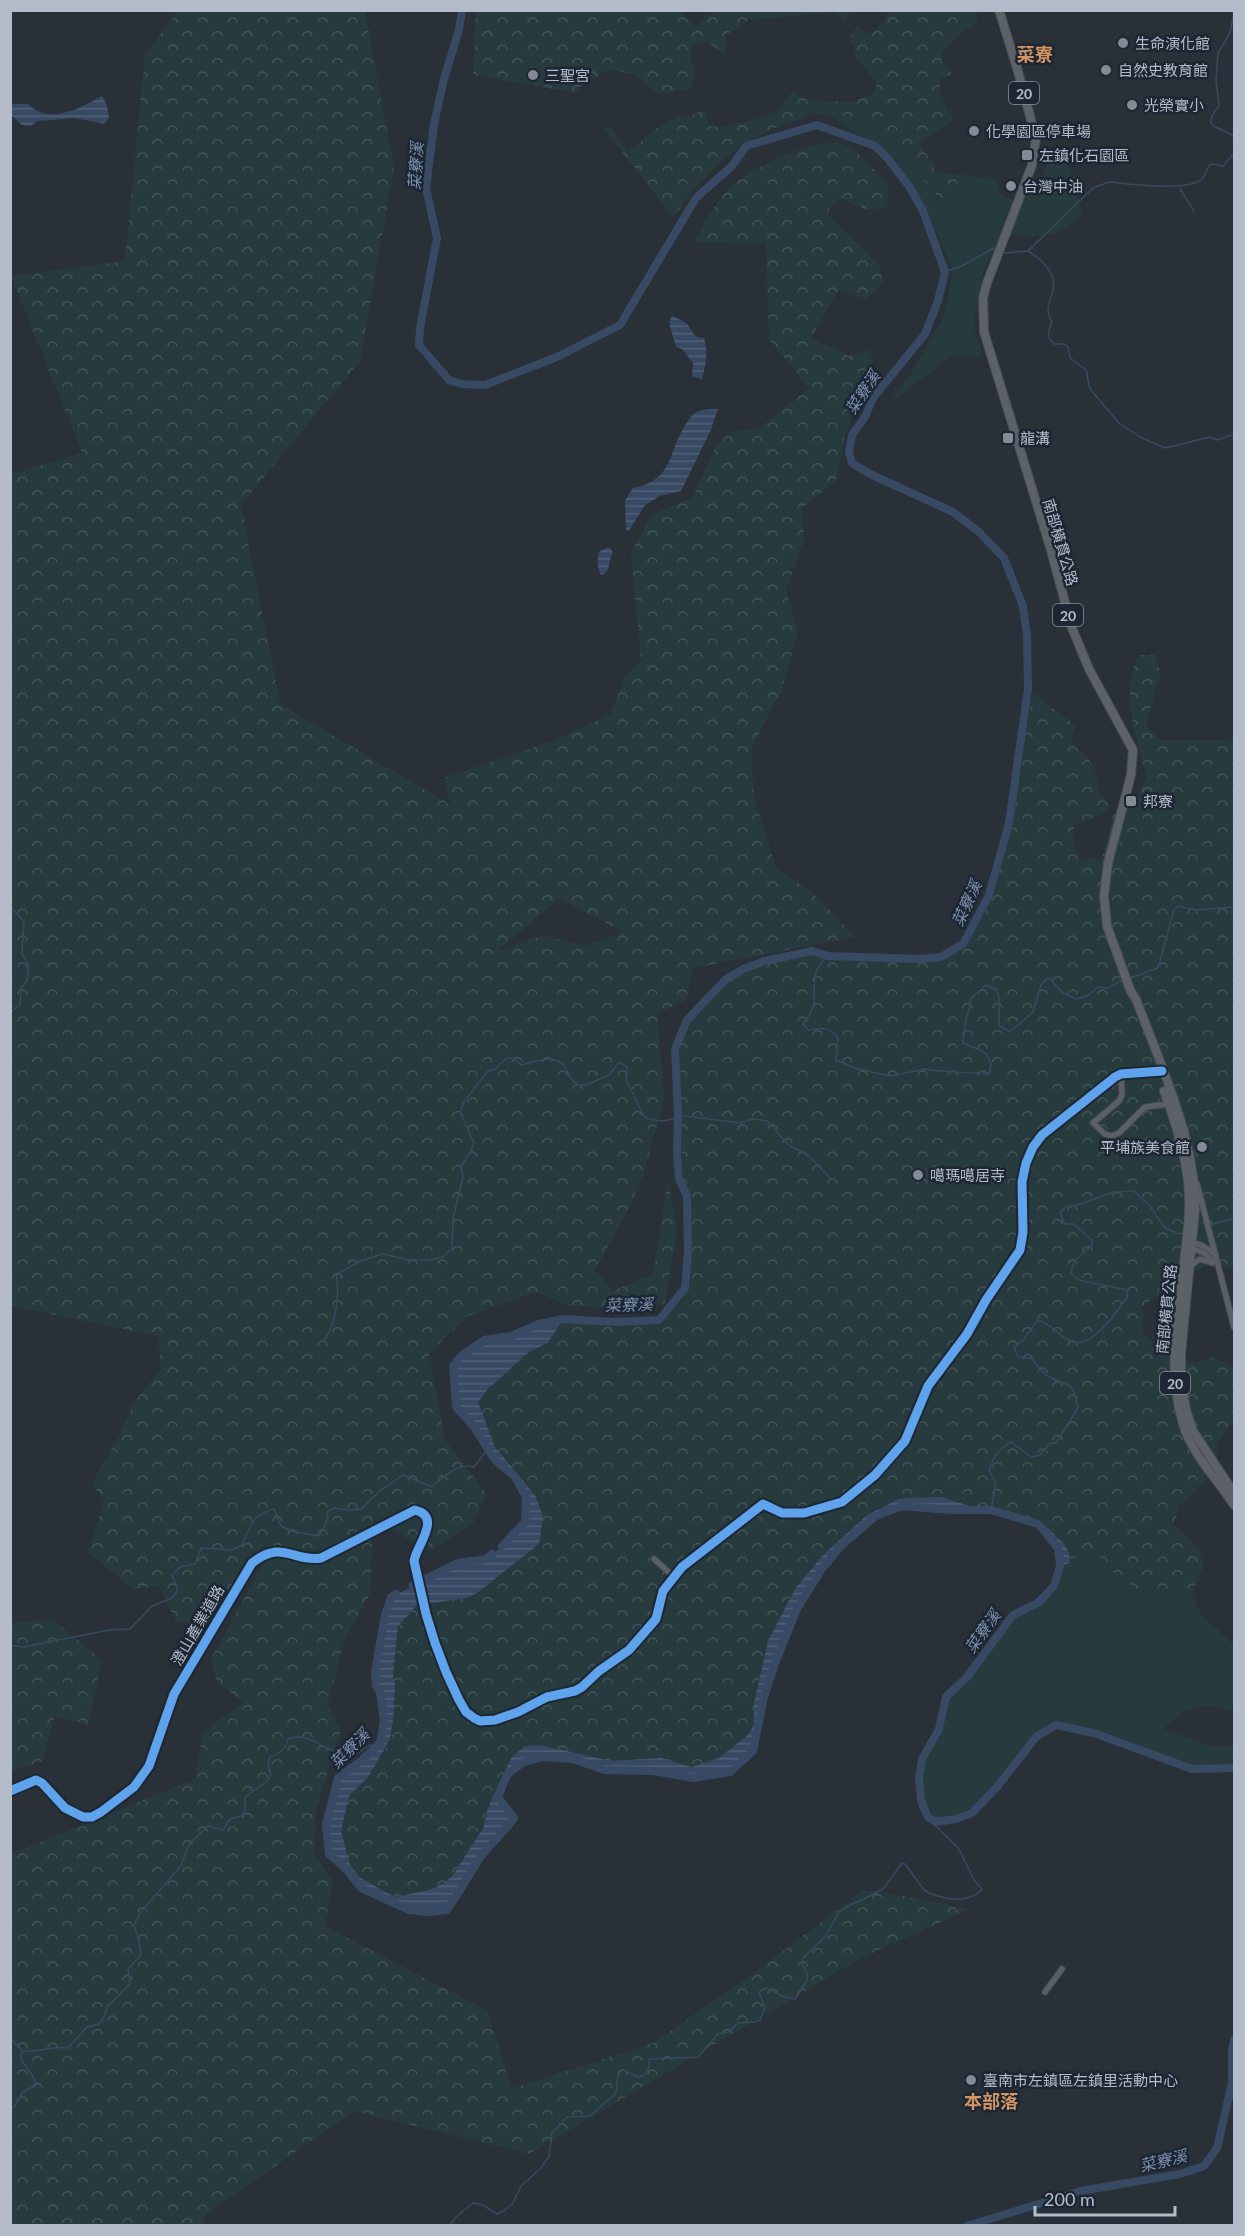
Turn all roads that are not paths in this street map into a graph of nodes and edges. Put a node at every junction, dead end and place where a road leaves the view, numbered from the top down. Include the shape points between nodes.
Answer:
1 (999, 10) edge
2 (1160, 1072) junction
3 (1121, 1074) junction
4 (1168, 1104) junction
5 (1195, 1208) junction
6 (1189, 1245) junction
7 (1214, 1254) junction
8 (1217, 1265) junction
9 (1190, 1266) junction
10 (1180, 1327) junction
11 (1234, 1327) edge
12 (1234, 1493) edge
13 (1234, 1505) edge
14 (654, 1559) dead end
15 (673, 1576) junction
16 (10, 1791) edge
17 (1062, 1970) dead end
18 (1045, 1992) dead end

1 - 2 main road, 南部橫貫公路 / 20 via 1035,138 1032,165 983,298 984,332 1072,628 1089,669 1133,750 1104,896 1107,926 1131,1001
2 - 3 street
2 - 4 main road, 20
2 - 5 main road, 20 via 1185,1134
3 - 4 street via 1119,1101 1093,1123 1105,1134 1119,1133 1145,1107
3 - 15 street via 1037,1140 1022,1182 1020,1250 967,1334 928,1386 910,1432 883,1467 856,1492 830,1507 787,1513 763,1504
4 - 5 main road, 20
5 - 6 main road, 20
5 - 7 street
6 - 7 street via 1205,1247
6 - 8 street
6 - 9 main road, 南部橫貫公路 / 20
6 - 10 main road, 南部橫貫公路 / 20
7 - 8 street
8 - 9 street via 1203,1258
8 - 11 street
9 - 10 main road, 南部橫貫公路 / 20
10 - 12 main road, 南部橫貫公路 / 20 via 1180,1380 1191,1425
10 - 13 main road, 南部橫貫公路 / 20 via 1174,1363 1183,1426
14 - 15 street
15 - 16 street, 澄山產業道路 via 659,1600 656,1619 629,1650 582,1687 547,1697 495,1720 480,1721 466,1712 446,1672 426,1614 414,1561 428,1531 423,1515 415,1510 402,1515 321,1558 274,1551 258,1558 247,1569 174,1694 148,1766 134,1787 92,1817 65,1808 36,1780
17 - 18 street

